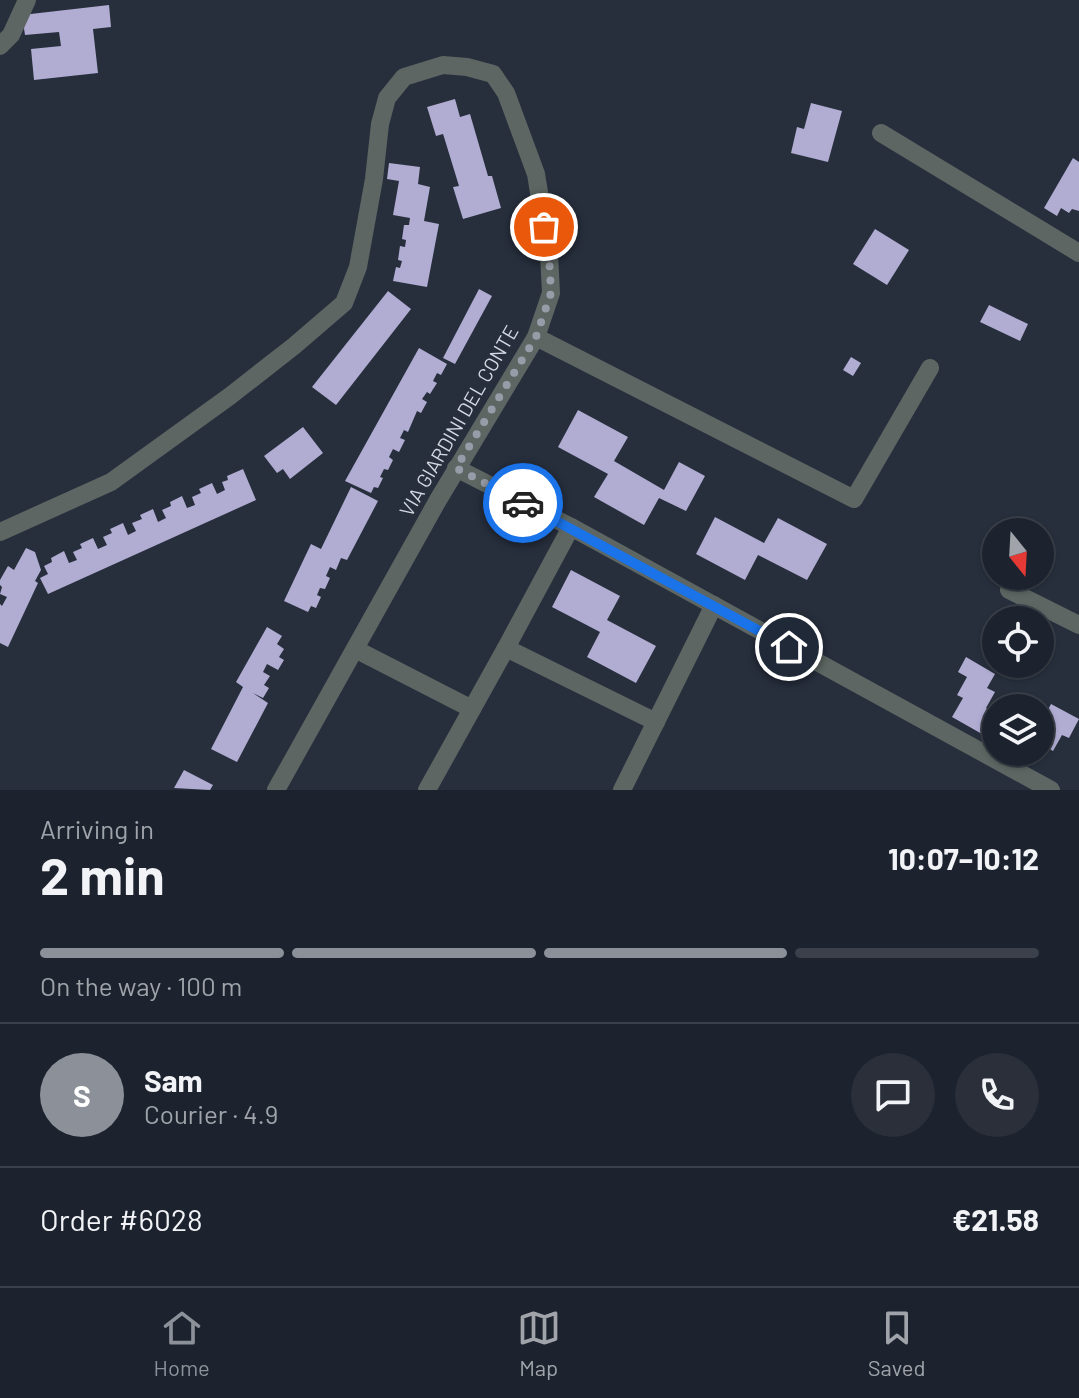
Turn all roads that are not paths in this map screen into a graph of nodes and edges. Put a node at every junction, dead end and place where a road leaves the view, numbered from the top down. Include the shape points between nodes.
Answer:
1 (27, 0) edge
2 (0, 46) edge
3 (881, 133) dead end
4 (1079, 253) edge
5 (536, 337) junction
6 (930, 368) dead end
7 (456, 468) junction
8 (571, 527) junction
9 (0, 532) edge
10 (1009, 590) dead end
11 (714, 605) junction
12 (1079, 625) edge
13 (506, 648) junction
14 (355, 649) junction
15 (472, 709) junction
16 (656, 722) junction
17 (276, 790) edge
18 (427, 790) edge
19 (622, 790) edge
20 (1051, 790) edge

1 - 2 street
3 - 4 street
5 - 6 street via 854,499
5 - 7 street, VIA GIARDINI DEL CONTE
5 - 9 street, VIA GIARDINI DEL CONTE via 551,293 549,254 536,174 506,93 493,74 467,67 443,65 404,77 387,98 380,124 358,267 344,303 230,396 111,482
7 - 8 street
7 - 14 street, VIA GIARDINI DEL CONTE
8 - 11 street
8 - 13 street
10 - 12 street
11 - 16 street
11 - 20 street
13 - 15 street
13 - 16 street
14 - 15 street
14 - 17 street, VIA GIARDINI DEL CONTE
15 - 18 street
16 - 19 street

